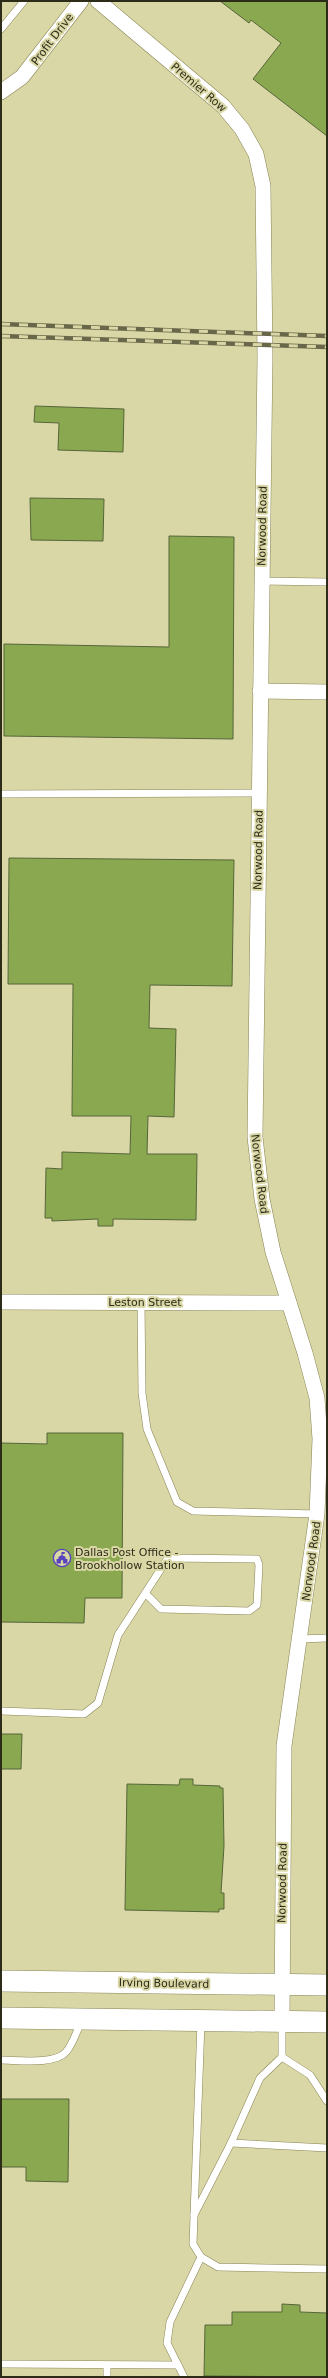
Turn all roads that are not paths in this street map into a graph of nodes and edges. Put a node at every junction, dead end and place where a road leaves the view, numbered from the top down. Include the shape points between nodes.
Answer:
1 (24, 1) edge
2 (80, 1) edge
3 (98, 1) edge
4 (1, 28) edge
5 (1, 92) edge
6 (265, 316) joint
7 (261, 581) junction
8 (327, 582) edge
9 (260, 691) junction
10 (327, 692) edge
11 (258, 793) junction
12 (1, 794) edge
13 (1, 1302) edge
14 (141, 1302) junction
15 (289, 1303) junction
16 (317, 1514) junction
17 (145, 1593) junction
18 (327, 1638) edge
19 (300, 1639) junction
20 (1, 1711) edge
21 (1, 1981) edge
22 (281, 1984) junction
23 (327, 1985) edge
24 (1, 2018) edge
25 (82, 2019) junction
26 (201, 2021) junction
27 (282, 2021) junction
28 (327, 2022) edge
29 (282, 2057) junction
30 (1, 2060) edge
31 (327, 2101) edge
32 (231, 2143) junction
33 (327, 2148) edge
34 (193, 2217) junction
35 (201, 2257) junction
36 (327, 2270) edge
37 (1, 2364) edge
38 (107, 2365) junction
39 (178, 2365) junction
40 (107, 2377) edge
41 (184, 2377) edge

1 - 4 lane
2 - 5 street, Profit Drive via 22,77
3 - 6 street, Premier Row via 224,106 242,129 256,154 263,186
6 - 7 street, Norwood Road
7 - 8 lane
7 - 9 street, Norwood Road
9 - 10 street
9 - 11 street, Norwood Road
11 - 12 lane
11 - 15 street, Norwood Road via 254,1137 262,1199 273,1252
13 - 14 street, Leston Street
14 - 15 street, Leston Street
14 - 16 lane via 142,1393 147,1429 177,1502 193,1511
15 - 16 street, Norwood Road via 317,1398 320,1439
16 - 19 street, Norwood Road
17 - 17 lane via 168,1558 256,1560 259,1565 257,1604 249,1611 161,1609
17 - 20 lane via 118,1635 98,1703 84,1714
18 - 19 lane
19 - 22 street, Norwood Road via 284,1746
21 - 22 main road, Irving Boulevard
22 - 23 main road, Irving Boulevard
22 - 27 street, Norwood Road
24 - 25 main road
25 - 26 main road
25 - 30 lane via 70,2046 58,2057 48,2060
26 - 27 main road
26 - 34 lane
27 - 28 main road
27 - 29 lane
29 - 31 lane via 310,2075
29 - 32 lane via 260,2078
32 - 33 lane
32 - 34 lane
34 - 35 lane via 193,2244
35 - 36 lane via 218,2267
35 - 39 lane via 170,2322 167,2344
37 - 38 lane
38 - 39 lane
38 - 40 lane
39 - 41 lane

